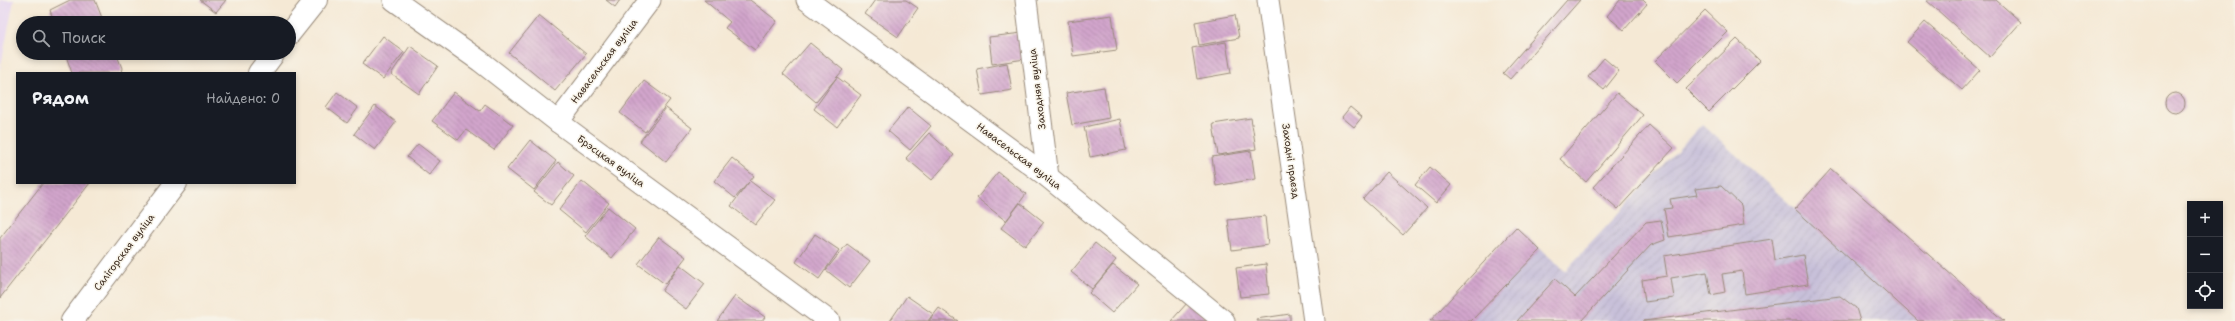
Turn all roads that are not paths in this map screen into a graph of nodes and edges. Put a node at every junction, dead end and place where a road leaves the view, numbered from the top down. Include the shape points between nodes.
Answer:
1 (316, 0) edge
2 (394, 0) edge
3 (650, 0) edge
4 (807, 0) edge
5 (1026, 0) edge
6 (1268, 0) edge
7 (296, 25) edge
8 (269, 60) edge
9 (260, 72) edge
10 (558, 122) junction
11 (1048, 177) junction
12 (175, 184) edge
13 (72, 321) edge
14 (829, 321) edge
15 (1224, 321) edge
16 (1314, 321) edge

1 - 7 main road
2 - 10 street, Брэсцкая вуліца via 480,61
3 - 10 street, Навасельская вуліца
4 - 11 street, Навасельская вуліца
5 - 11 street, Заходняя вуліца
6 - 16 street, Заходні праезд
8 - 9 main road
10 - 14 street, Брэсцкая вуліца
11 - 15 street, Навасельская вуліца
12 - 13 main road, Салігорская вуліца

